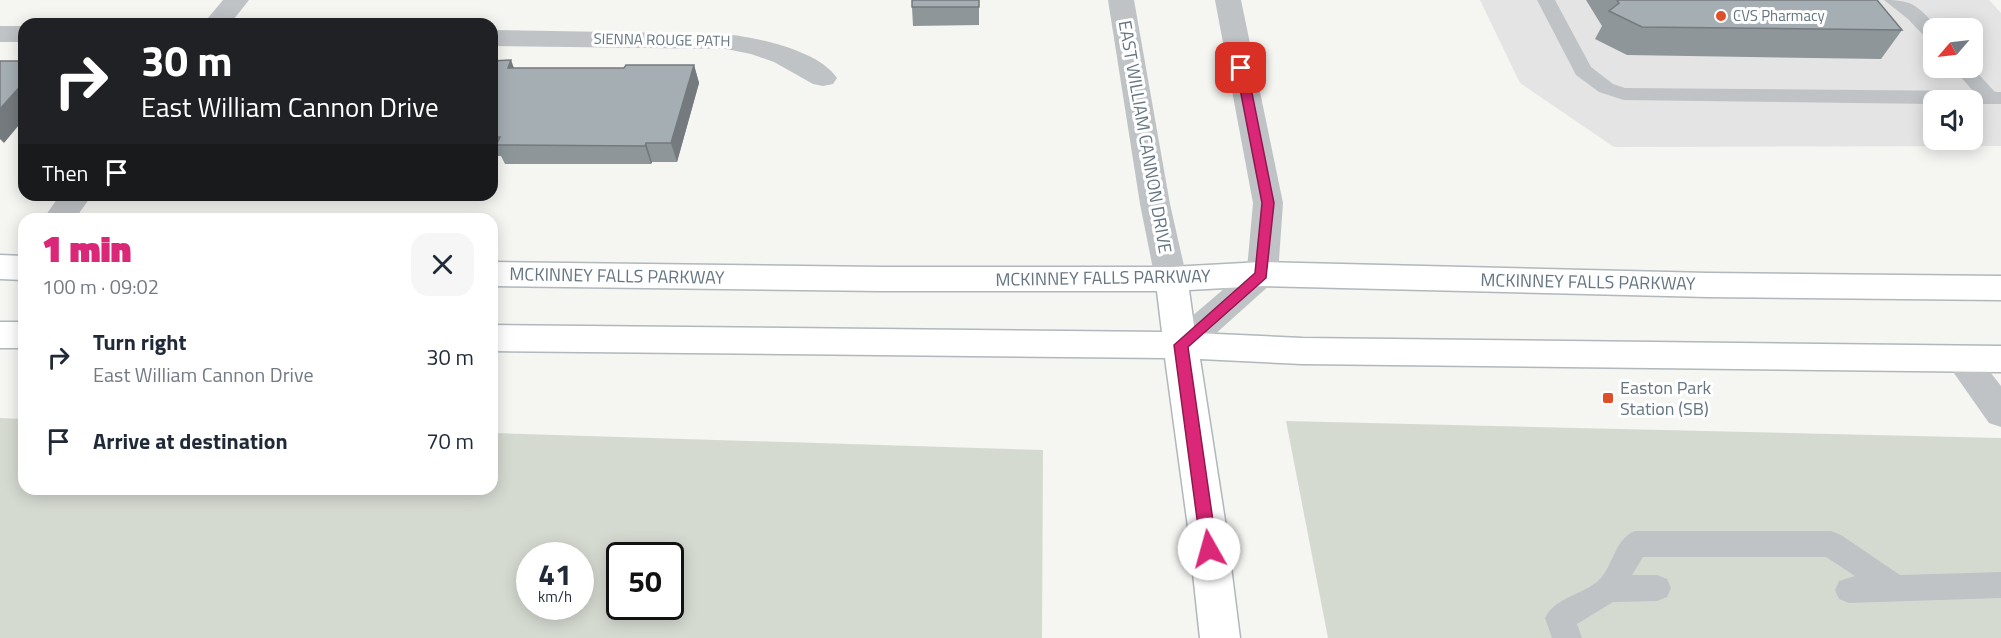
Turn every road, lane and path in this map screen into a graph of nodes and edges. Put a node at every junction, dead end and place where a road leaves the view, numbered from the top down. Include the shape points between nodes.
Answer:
1 (236, 0) edge
2 (1121, 0) edge
3 (1228, 0) edge
4 (1546, 0) edge
5 (1893, 0) edge
6 (221, 18) edge
7 (1923, 23) edge
8 (0, 34) edge
9 (18, 34) edge
10 (498, 38) edge
11 (823, 78) dead end
12 (1974, 78) edge
13 (1996, 98) edge
14 (72, 201) edge
15 (63, 213) edge
16 (498, 274) edge
17 (1262, 274) junction
18 (1171, 279) junction
19 (2001, 288) edge
20 (0, 335) edge
21 (18, 335) edge
22 (498, 338) edge
23 (1181, 345) junction
24 (1961, 359) junction
25 (2001, 359) edge
26 (2001, 413) edge
27 (2001, 585) edge
28 (1657, 588) dead end
29 (1895, 588) junction
30 (1609, 589) junction
31 (1849, 590) dead end
32 (1220, 638) edge
33 (1567, 638) edge

1 - 6 street
2 - 18 street, EAST WILLIAM CANNON DRIVE
3 - 17 street via 1268,203
4 - 13 lane via 1583,71 1606,88 1624,94
5 - 7 lane
8 - 9 street
10 - 11 street, SIENNA ROUGE PATH via 744,42 804,64
12 - 13 lane
14 - 15 street
16 - 18 main road, MCKINNEY FALLS PARKWAY
17 - 18 main road, MCKINNEY FALLS PARKWAY
17 - 19 main road, MCKINNEY FALLS PARKWAY
17 - 23 street
18 - 23 main road, EAST WILLIAM CANNON DRIVE
20 - 21 main road
22 - 23 main road
23 - 24 main road via 1302,351
23 - 32 main road, EAST WILLIAM CANNON DRIVE
24 - 25 main road
24 - 26 street
27 - 29 lane
28 - 30 lane
29 - 30 lane via 1831,544 1635,544
29 - 31 lane
30 - 33 lane via 1560,618

